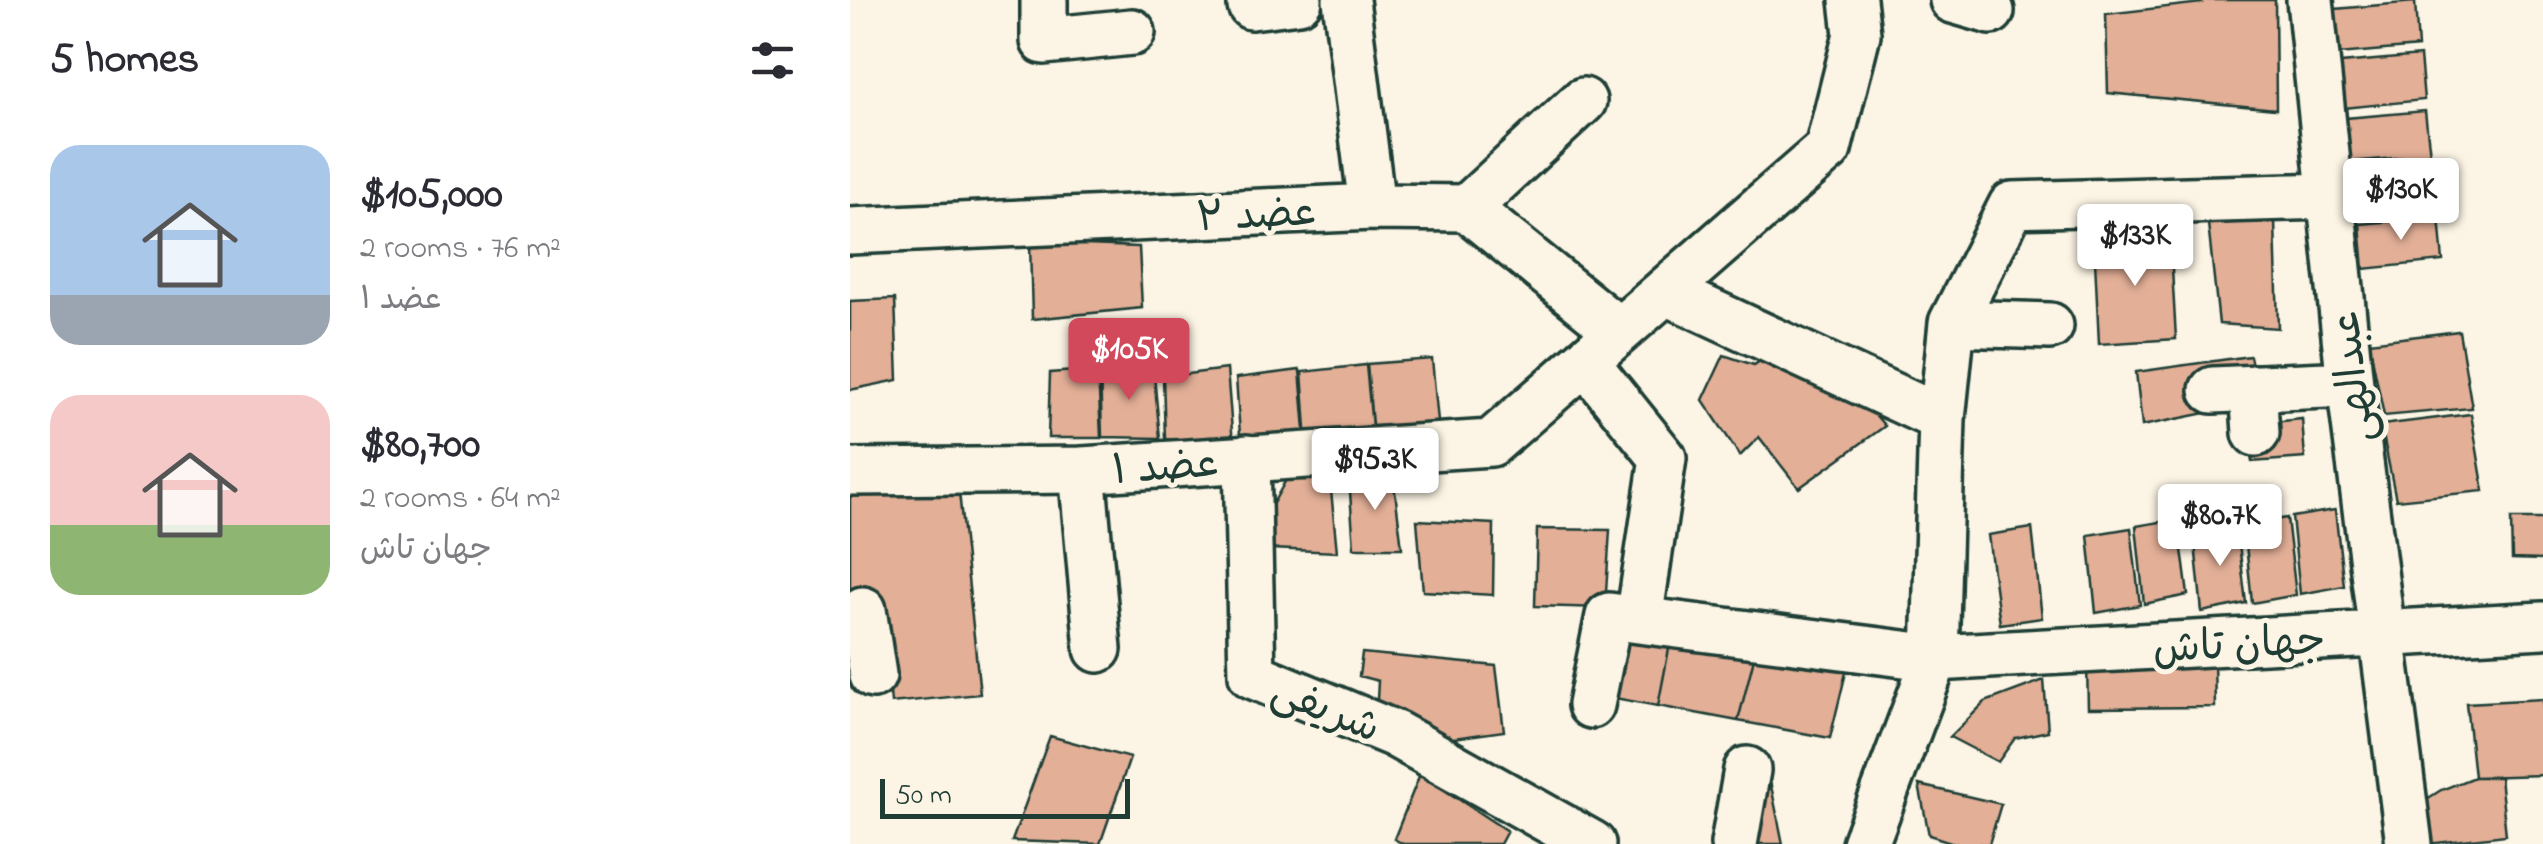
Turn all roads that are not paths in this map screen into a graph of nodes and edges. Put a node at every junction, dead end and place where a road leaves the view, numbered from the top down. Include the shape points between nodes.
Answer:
1 (1044, 0) edge
2 (1298, 0) edge
3 (1346, 0) edge
4 (1854, 0) edge
5 (2310, 0) edge
6 (1250, 6) dead end
7 (1132, 32) dead end
8 (1583, 101) dead end
9 (2329, 196) junction
10 (1372, 207) junction
11 (1467, 208) junction
12 (850, 231) edge
13 (1665, 291) junction
14 (1952, 323) junction
15 (2050, 326) dead end
16 (1619, 332) junction
17 (1585, 361) junction
18 (2350, 384) junction
19 (1942, 419) junction
20 (2256, 434) dead end
21 (1247, 458) junction
22 (1082, 470) junction
23 (850, 472) edge
24 (1639, 620) junction
25 (2543, 625) edge
26 (2380, 634) junction
27 (1098, 649) dead end
28 (1935, 658) junction
29 (1590, 705) dead end
30 (1746, 770) dead end
31 (1592, 844) edge
32 (1734, 844) edge
33 (1865, 844) edge
34 (2409, 844) edge

1 - 7 street via 1044,41
2 - 6 street
3 - 10 street
4 - 13 street, عضد ۱ via 1857,34 1828,150
5 - 9 street, عبدالهی
8 - 11 street
9 - 14 street via 2012,204
9 - 18 street, عبدالهی
10 - 11 street, عضد ۲
10 - 12 street, عضد ۲
11 - 16 street
13 - 16 street, عضد ۱
13 - 19 street
14 - 15 street
14 - 19 street
16 - 17 street, عضد ۱
17 - 21 street, عضد ۱ via 1491,442
17 - 24 street via 1663,458
18 - 20 street via 2233,389
18 - 26 street, عبدالهی
19 - 28 street
21 - 22 street, عضد ۱
21 - 31 street, شریفی via 1252,676 1395,734
22 - 23 street, عضد ۱
22 - 27 street
24 - 28 street, جهان تاش
24 - 29 street via 1609,616
25 - 26 street, جهان تاش
26 - 28 street, جهان تاش
26 - 34 street, عبدالهی
28 - 33 street
30 - 32 street

